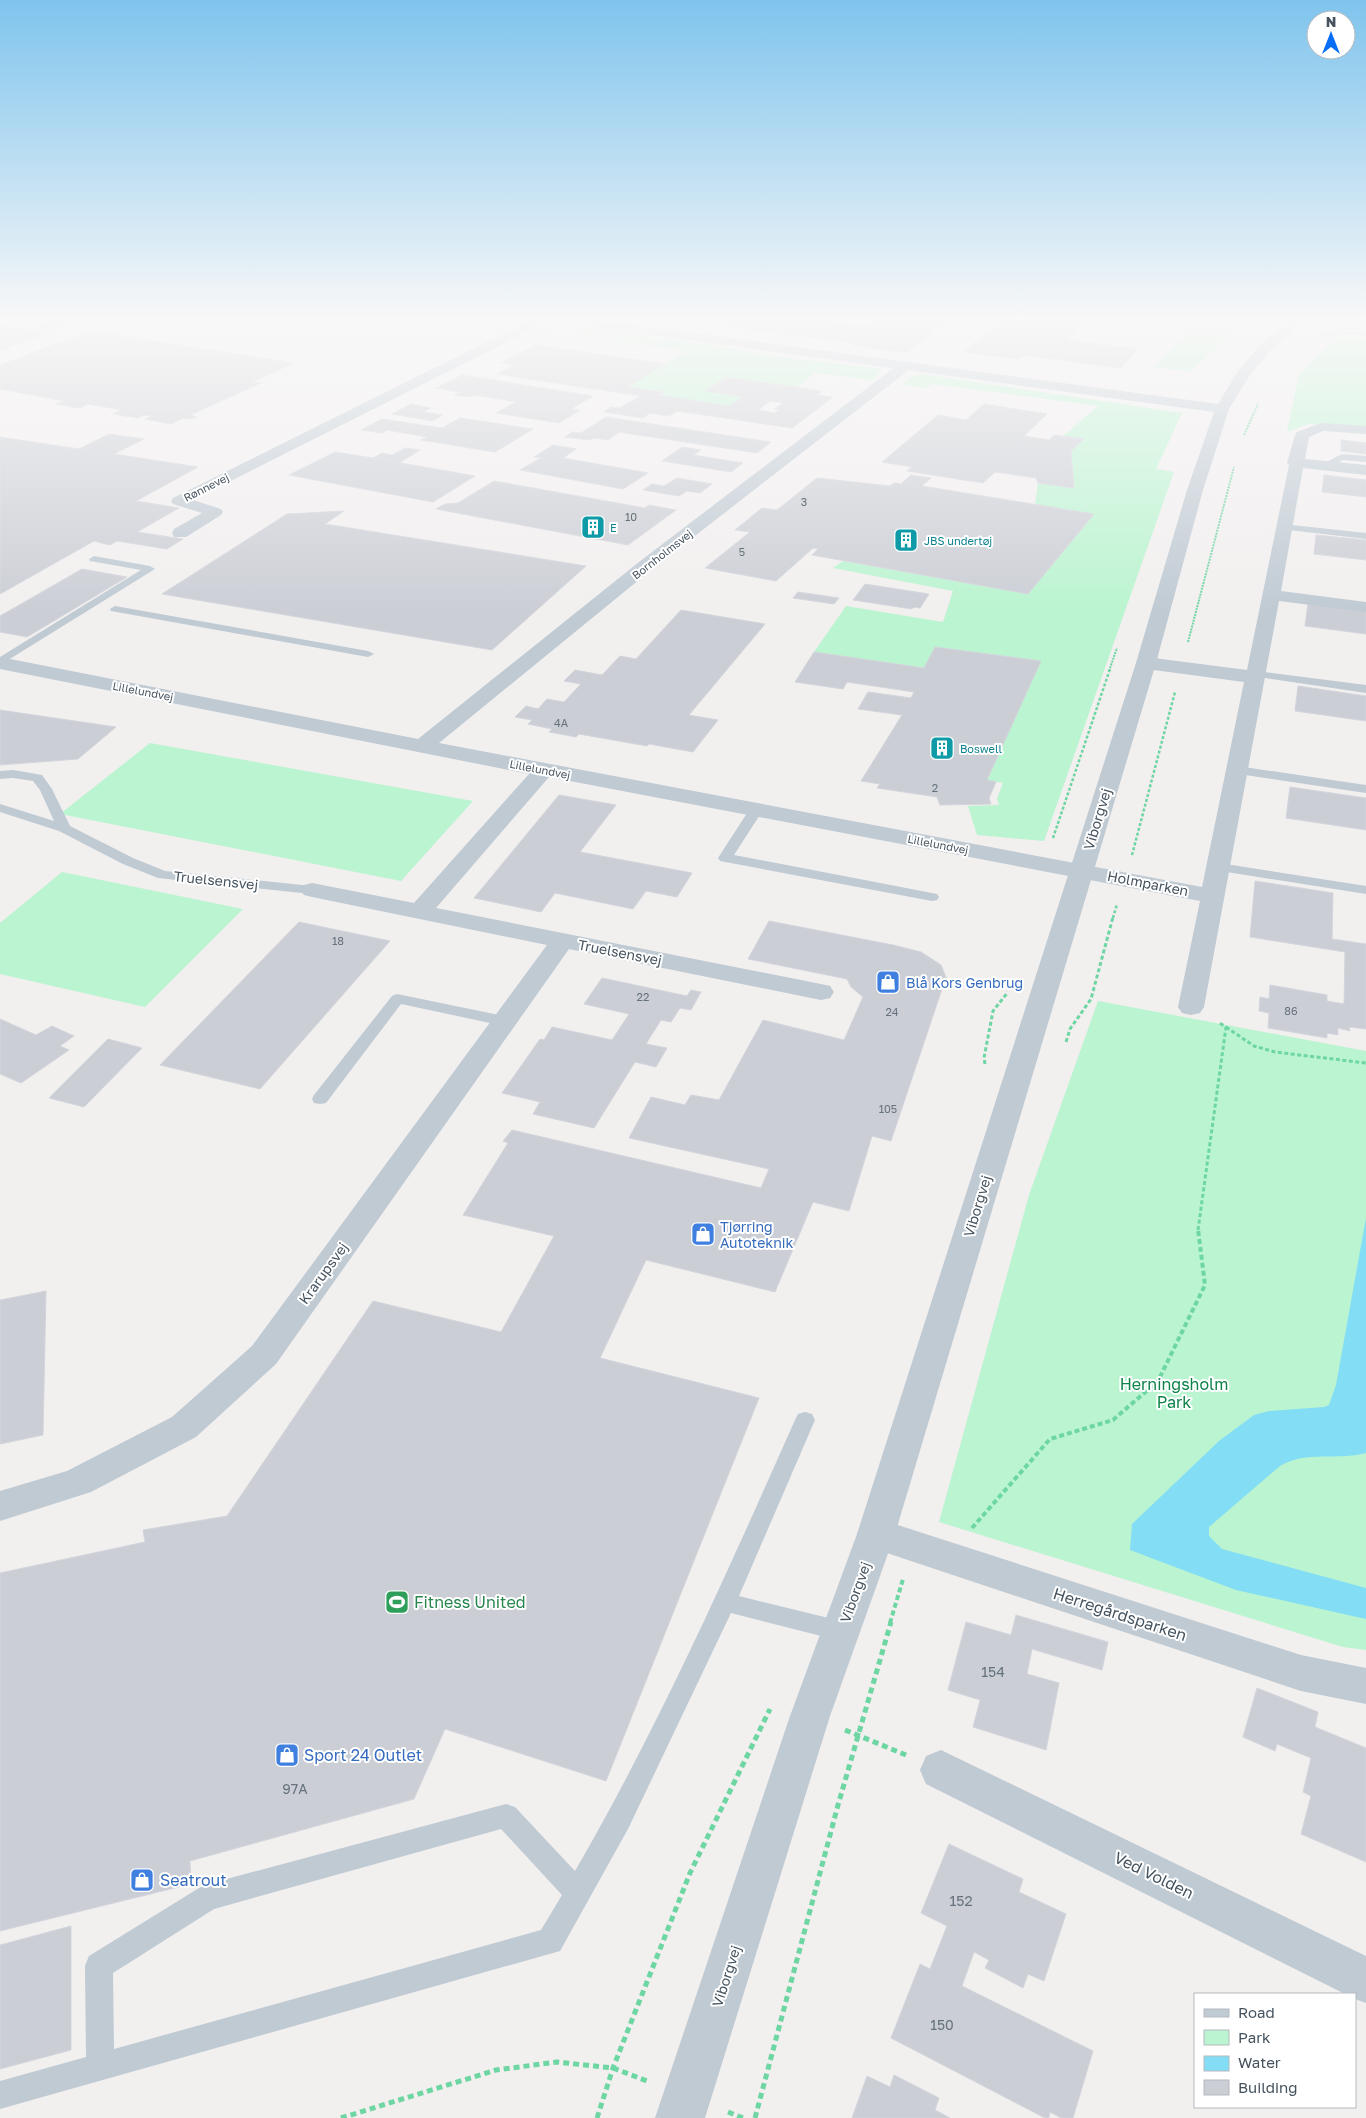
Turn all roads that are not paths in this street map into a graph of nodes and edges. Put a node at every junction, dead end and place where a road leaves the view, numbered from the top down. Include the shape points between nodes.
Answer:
1 (347, 417) edge
2 (839, 417) edge
3 (1234, 417) edge
4 (1366, 430) edge
5 (1366, 459) edge
6 (1295, 463) junction
7 (1324, 466) junction
8 (1366, 470) edge
9 (1283, 527) junction
10 (180, 533) dead end
11 (1366, 536) edge
12 (94, 559) dead end
13 (1270, 595) junction
14 (1366, 607) edge
15 (115, 608) dead end
16 (368, 654) dead end
17 (1146, 662) junction
18 (0, 663) edge
19 (1255, 675) junction
20 (1366, 689) edge
21 (422, 746) junction
22 (544, 770) junction
23 (1237, 770) junction
24 (0, 775) edge
25 (1366, 789) edge
26 (0, 808) edge
27 (756, 810) junction
28 (64, 828) junction
29 (1219, 867) junction
30 (1081, 871) junction
31 (312, 890) joint
32 (1366, 890) edge
33 (1214, 896) junction
34 (932, 897) dead end
35 (420, 911) junction
36 (563, 940) junction
37 (821, 992) dead end
38 (1191, 1007) road end
39 (504, 1022) junction
40 (320, 1098) dead end
41 (805, 1420) dead end
42 (0, 1506) edge
43 (876, 1534) junction
44 (725, 1602) junction
45 (841, 1631) junction
46 (1366, 1686) edge
47 (941, 1770) road end
48 (578, 1893) junction
49 (1366, 1980) edge
50 (100, 2067) junction
51 (0, 2095) edge
52 (684, 2107) edge

1 - 10 street, Rønnevej via 179,501 215,512
2 - 21 street, Bornholmsvej via 645,566
3 - 17 street, Viborgvej via 1195,490
4 - 6 street via 1321,427 1302,435
5 - 7 lane via 1342,456
6 - 7 street
6 - 9 street
7 - 8 street
9 - 11 lane
9 - 13 street
12 - 18 lane via 150,568
13 - 14 street
13 - 19 street
15 - 16 lane
17 - 19 street
17 - 30 street, Viborgvej
18 - 21 street, Lillelundvej
19 - 20 lane
19 - 23 street
21 - 22 street, Lillelundvej
22 - 27 street, Lillelundvej
22 - 35 street
23 - 25 lane
23 - 29 street
24 - 28 lane via 37,778 46,789
26 - 28 lane, Truelsensvej
27 - 30 street, Lillelundvej
27 - 34 lane via 725,858
28 - 31 lane, Truelsensvej via 128,861 163,874
29 - 32 lane
29 - 33 street
30 - 33 street, Holmparken
30 - 43 street, Viborgvej
31 - 35 street, Truelsensvej
33 - 38 street
35 - 36 street, Truelsensvej
36 - 37 street, Truelsensvej
36 - 39 street, Krarupsvej
39 - 40 lane via 397,999
39 - 42 street, Krarupsvej via 264,1355 184,1427 78,1482
41 - 44 lane
43 - 45 street, Viborgvej
43 - 46 street, Herregårdsparken via 1301,1673
44 - 45 lane
44 - 48 lane via 619,1820
45 - 52 street, Viborgvej via 810,1716
47 - 49 street, Ved Volden
48 - 50 lane via 550,1941
48 - 50 lane via 506,1816 208,1897 99,1966
50 - 51 lane

